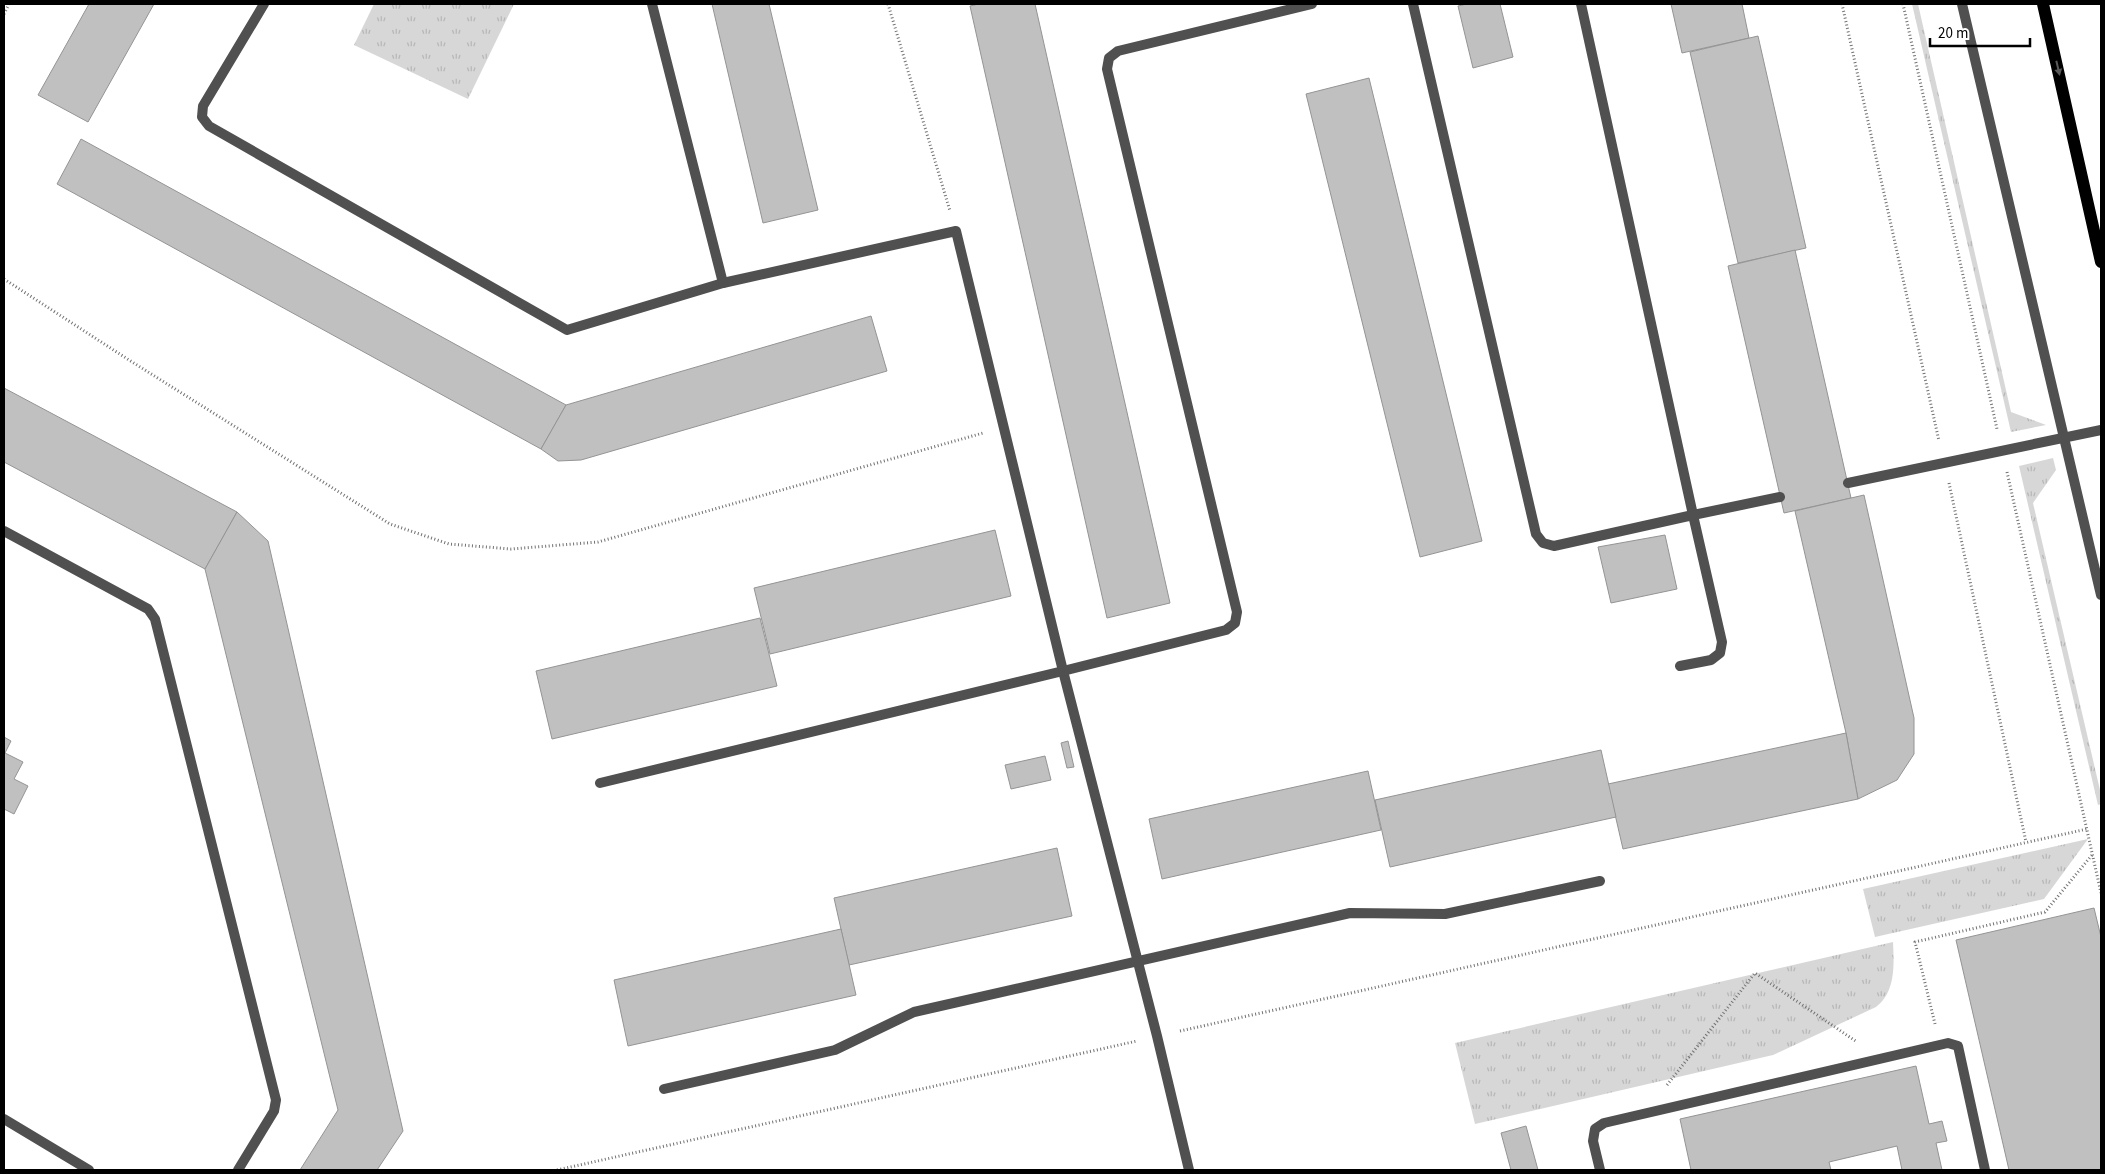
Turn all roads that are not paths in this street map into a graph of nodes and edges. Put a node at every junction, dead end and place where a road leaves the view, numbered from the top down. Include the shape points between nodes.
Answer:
1 (264, 4) edge
2 (652, 4) edge
3 (1312, 4) edge
4 (1414, 4) edge
5 (1581, 4) edge
6 (1962, 4) edge
7 (2043, 4) edge
8 (2101, 262) edge
9 (723, 283) junction
10 (2101, 430) edge
11 (2064, 438) junction
12 (1848, 483) dead end
13 (1780, 497) dead end
14 (1693, 515) junction
15 (4, 531) edge
16 (2101, 595) edge
17 (1680, 666) dead end
18 (1063, 672) junction
19 (600, 783) dead end
20 (1600, 881) dead end
21 (1138, 963) junction
22 (664, 1089) dead end
23 (4, 1119) edge
24 (89, 1170) edge
25 (238, 1170) edge
26 (1189, 1170) edge
27 (1600, 1170) edge
28 (1985, 1170) edge

1 - 9 lane via 203,106 202,117 209,126 566,330
2 - 9 lane
3 - 18 lane via 1118,51 1109,58 1107,69 1237,612 1235,623 1226,630
4 - 14 lane via 1536,534 1543,543 1554,546
5 - 14 lane
6 - 11 lane
7 -> 8 main road
9 - 18 lane via 956,231
10 - 11 lane
11 - 12 lane
11 - 16 lane
13 - 14 lane
14 - 17 lane via 1722,642 1720,653 1711,660
15 - 25 lane via 148,609 155,619 276,1100 274,1111
18 - 19 lane
18 - 21 lane
20 - 21 lane via 1445,914 1350,913
21 - 22 lane via 914,1012 835,1050
21 - 26 lane
23 - 24 lane
27 - 28 lane via 1593,1141 1595,1129 1604,1123 1948,1043 1958,1046

